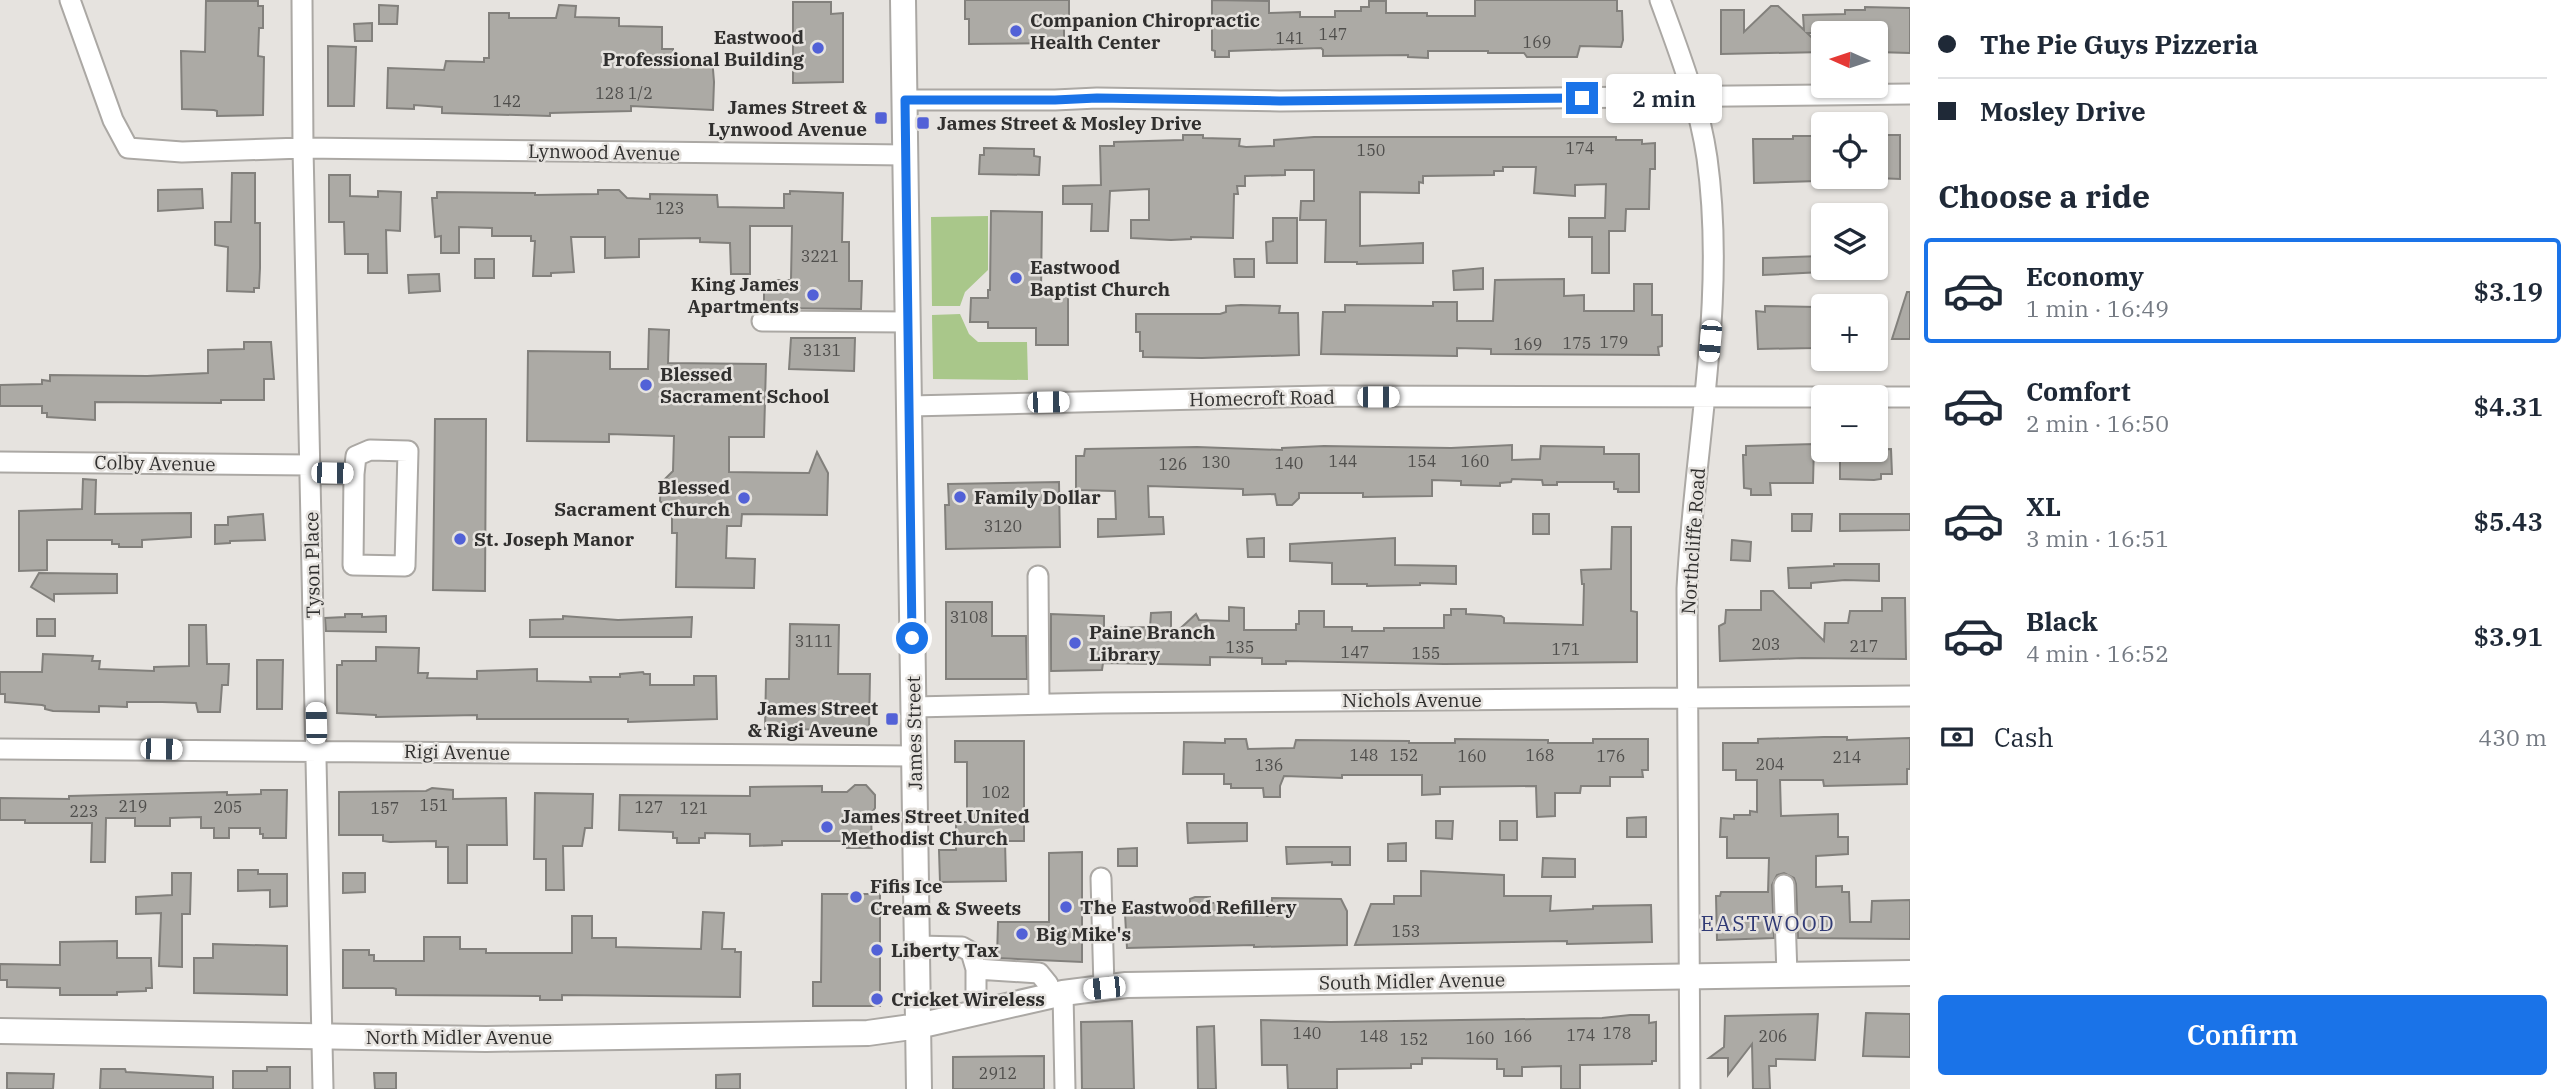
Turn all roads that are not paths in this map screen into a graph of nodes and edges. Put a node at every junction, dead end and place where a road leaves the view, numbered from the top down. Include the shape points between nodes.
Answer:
1 (70, 0) edge
2 (302, 0) edge
3 (903, 0) edge
4 (1660, 0) edge
5 (1910, 94) edge
6 (1695, 97) junction
7 (905, 100) junction
8 (303, 148) junction
9 (906, 155) junction
10 (762, 321) dead end
11 (909, 322) junction
12 (1811, 397) edge
13 (1888, 397) edge
14 (1910, 397) edge
15 (1705, 398) junction
16 (910, 406) junction
17 (0, 461) edge
18 (311, 469) junction
19 (354, 474) junction
20 (1038, 576) dead end
21 (1910, 696) edge
22 (1687, 699) junction
23 (1038, 704) junction
24 (913, 707) junction
25 (0, 748) edge
26 (316, 751) junction
27 (914, 756) junction
28 (1101, 878) dead end
29 (1784, 885) dead end
30 (917, 946) junction
31 (976, 969) junction
32 (1910, 973) edge
33 (1787, 975) junction
34 (1689, 976) junction
35 (1104, 988) junction
36 (1055, 994) junction
37 (976, 1013) junction
38 (918, 1027) junction
39 (0, 1031) edge
40 (322, 1037) junction
41 (323, 1089) edge
42 (919, 1089) edge
43 (1065, 1089) edge
44 (1690, 1089) edge

1 - 8 street, Lynwood Avenue via 113,120 128,148 182,152
2 - 8 street, Tyson Place
3 - 7 main road, James Street
4 - 6 street, Northcliffe Road
5 - 6 street
6 - 7 street
6 - 15 street, Northcliffe Road via 1707,159 1713,230
7 - 9 main road, James Street
8 - 9 street, Lynwood Avenue
8 - 18 street, Tyson Place
9 - 11 main road, James Street
10 - 11 street
11 - 16 main road, James Street
12 - 15 street, Homecroft Road
13 - 14 street
15 - 16 street, Homecroft Road via 1324,397
15 - 22 street, Northcliffe Road via 1690,534
16 - 24 main road, James Street
17 - 18 street, Colby Avenue
18 - 19 street, Colby Avenue
18 - 26 street, Tyson Place
19 - 19 street via 354,565 405,566 408,451 370,450 356,456
20 - 23 street
21 - 22 street, Nichols Avenue
22 - 23 street, Nichols Avenue
22 - 34 street, Northcliffe Road
23 - 24 street, Nichols Avenue
24 - 27 main road, James Street
25 - 26 street, Rigi Avenue
26 - 27 street, Rigi Avenue
26 - 40 street, Tyson Place
27 - 30 main road, James Street
28 - 35 street
29 - 33 street
30 - 31 street via 962,947 971,952
30 - 38 main road, James Street
31 - 36 street via 1039,973
31 - 37 street
32 - 33 main road, South Midler Avenue
33 - 34 main road, South Midler Avenue
34 - 35 main road, South Midler Avenue
34 - 44 street, Northcliffe Road
35 - 36 main road, South Midler Avenue
36 - 37 main road, South Midler Avenue
36 - 43 street
37 - 38 main road, South Midler Avenue
38 - 40 main road, North Midler Avenue via 868,1033
38 - 42 main road, James Street
39 - 40 main road, North Midler Avenue
40 - 41 street, Tyson Place

